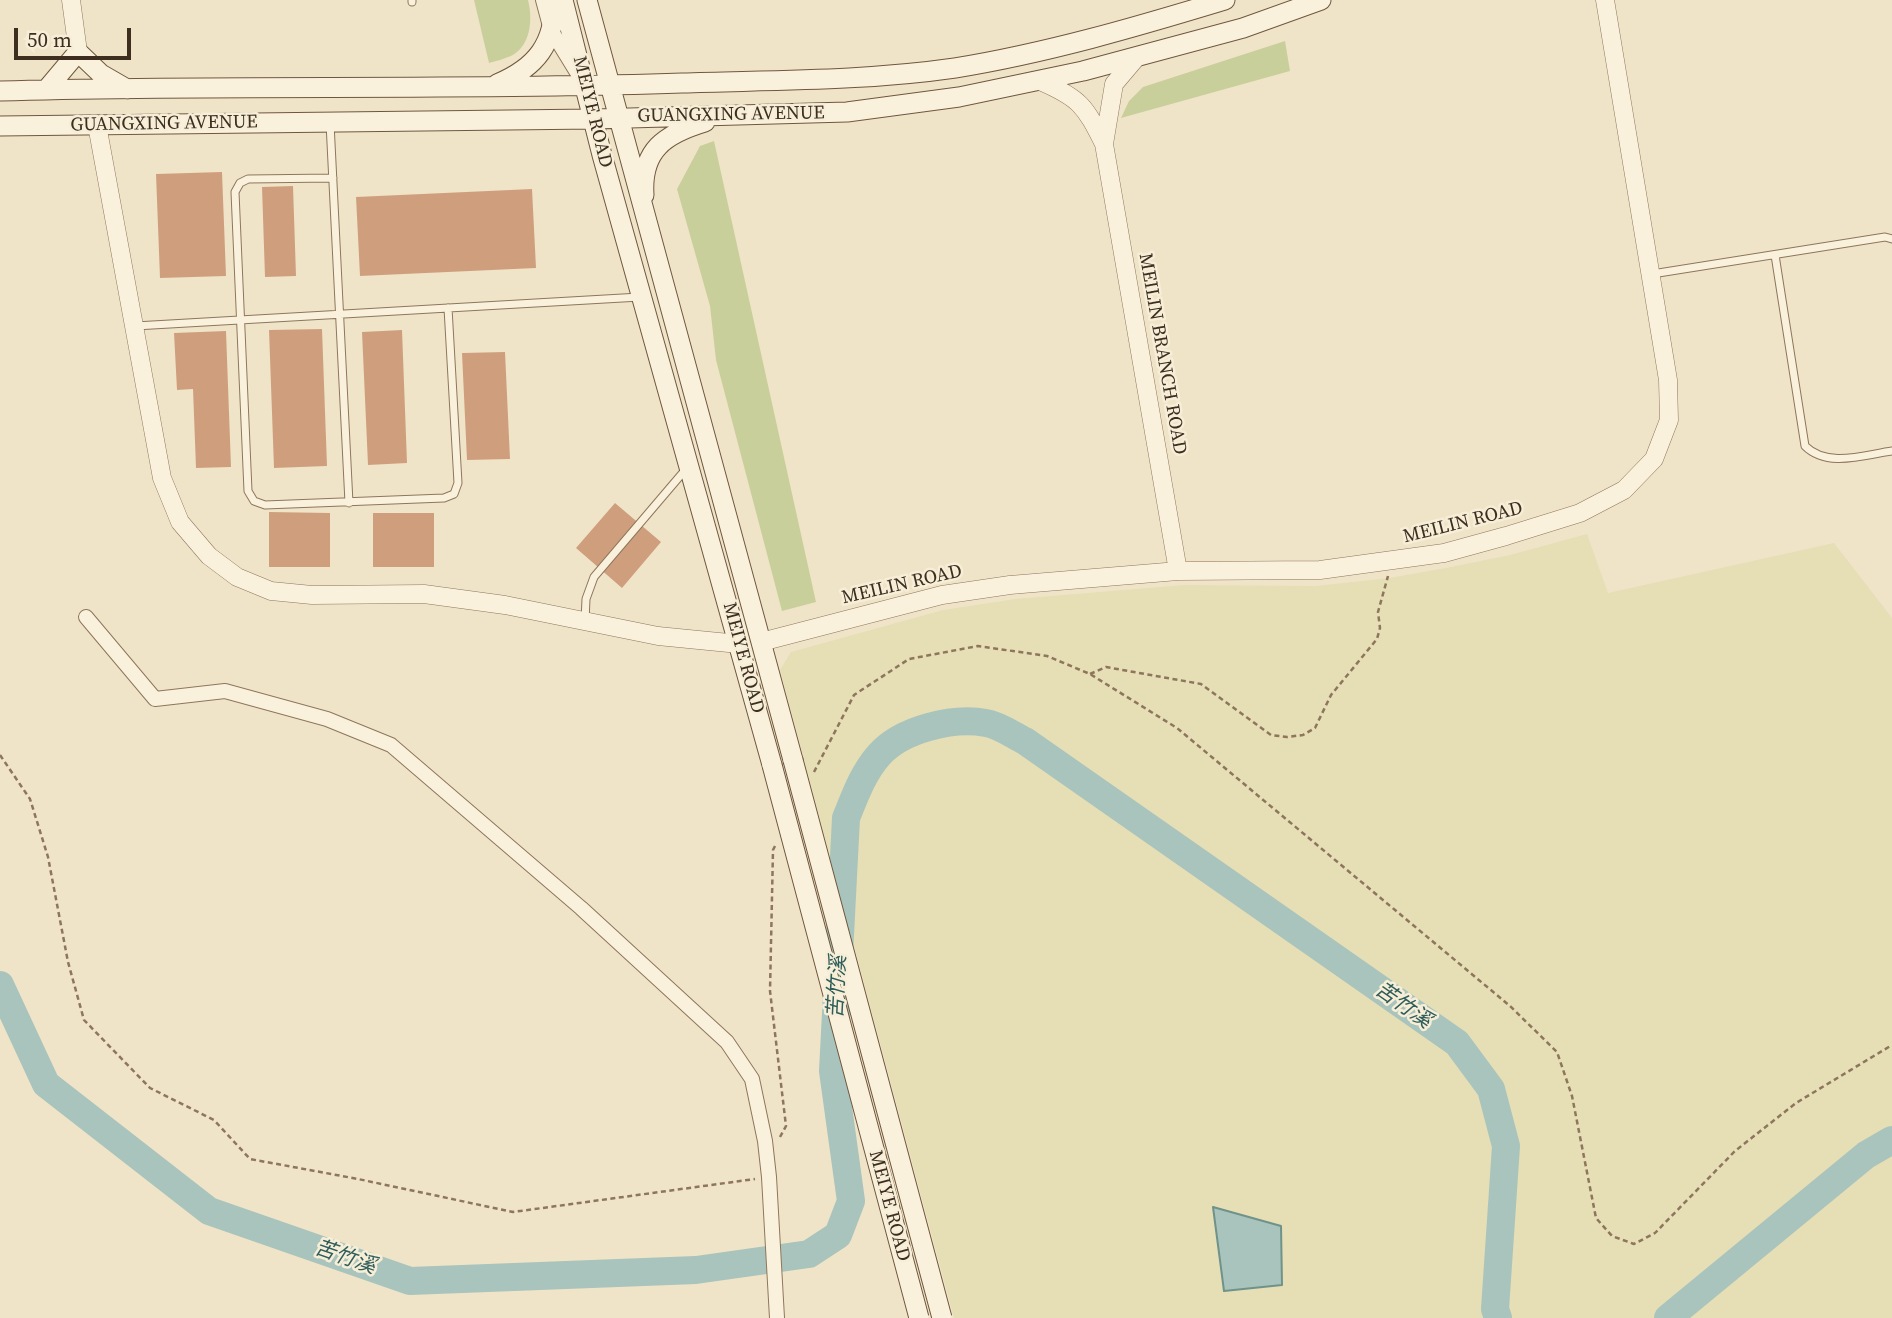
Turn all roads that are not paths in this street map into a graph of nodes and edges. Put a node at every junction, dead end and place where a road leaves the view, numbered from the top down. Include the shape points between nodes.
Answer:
1 (71, 0) edge
2 (542, 0) edge
3 (555, 0) edge
4 (563, 0) edge
5 (587, 0) edge
6 (1225, 0) edge
7 (1321, 0) edge
8 (1605, 0) edge
9 (551, 30) junction
10 (78, 52) junction
11 (1136, 58) junction
12 (738, 81) junction
13 (1040, 81) junction
14 (610, 85) junction
15 (490, 87) junction
16 (585, 87) junction
17 (128, 89) junction
18 (46, 90) junction
19 (0, 91) edge
20 (731, 115) junction
21 (618, 118) junction
22 (593, 119) junction
23 (330, 122) junction
24 (97, 125) junction
25 (0, 126) edge
26 (1104, 144) junction
27 (333, 178) junction
28 (648, 231) junction
29 (1892, 239) edge
30 (1775, 255) junction
31 (1651, 274) junction
32 (642, 297) junction
33 (448, 308) junction
34 (340, 314) junction
35 (241, 320) junction
36 (134, 326) junction
37 (1892, 451) edge
38 (689, 465) junction
39 (349, 503) junction
40 (1178, 571) junction
41 (86, 617) dead end
42 (585, 622) junction
43 (761, 642) junction
44 (739, 644) junction
45 (777, 1318) edge
46 (919, 1318) edge
47 (942, 1318) edge

1 - 10 street
2 - 9 street
3 - 9 main road
4 - 16 main road, MEIYE ROAD
5 - 14 main road, MEIYE ROAD
6 - 12 main road, GUANGXING AVENUE via 1034,53 952,68
7 - 11 main road, GUANGXING AVENUE
8 - 31 street, MEILIN ROAD
9 - 15 main road via 530,66
9 - 16 street
10 - 17 main road via 101,74
10 - 18 main road
11 - 13 main road, GUANGXING AVENUE
11 - 26 street via 1114,84
12 - 14 main road, GUANGXING AVENUE
12 - 20 main road via 726,87 719,98 720,106
13 - 20 main road, GUANGXING AVENUE via 847,112
13 - 26 street via 1079,101
14 - 16 main road, GUANGXING AVENUE
14 - 21 main road, MEIYE ROAD
15 - 16 main road, GUANGXING AVENUE
15 - 17 main road, GUANGXING AVENUE
16 - 22 main road, MEIYE ROAD
17 - 18 main road, GUANGXING AVENUE
18 - 19 main road, GUANGXING AVENUE
20 - 21 main road, GUANGXING AVENUE
20 - 28 main road via 679,131 657,145 645,172
21 - 22 main road, GUANGXING AVENUE
21 - 28 main road, MEIYE ROAD
22 - 23 main road, GUANGXING AVENUE
22 - 32 main road, MEIYE ROAD
23 - 24 main road, GUANGXING AVENUE
23 - 27 lane
24 - 25 main road, GUANGXING AVENUE
24 - 36 street
26 - 40 street, MEILIN BRANCH ROAD
27 - 34 lane
27 - 35 lane via 248,179 240,183 235,192
28 - 43 main road, MEIYE ROAD
29 - 30 lane
30 - 31 lane
30 - 37 lane via 1805,446 1815,455 1831,459
31 - 40 street, MEILIN ROAD via 1668,380 1669,419 1654,459 1624,490 1580,513 1444,553 1320,570
32 - 33 lane
32 - 38 main road, MEIYE ROAD
33 - 34 lane
33 - 39 lane via 458,483 454,494
34 - 35 lane
34 - 39 lane
35 - 36 lane
35 - 39 lane via 248,491 254,501 265,505
36 - 42 street via 162,478 180,523 209,556 237,577 271,591 424,594
38 - 42 lane via 594,577 586,598
38 - 44 main road, MEIYE ROAD
40 - 43 street, MEILIN ROAD via 1010,584 942,595
41 - 45 street via 155,699 225,691 327,719 391,745 581,908 727,1042 752,1079 765,1141
42 - 44 street via 658,636
43 - 47 main road, MEIYE ROAD, bridge
44 - 46 main road, MEIYE ROAD, bridge

